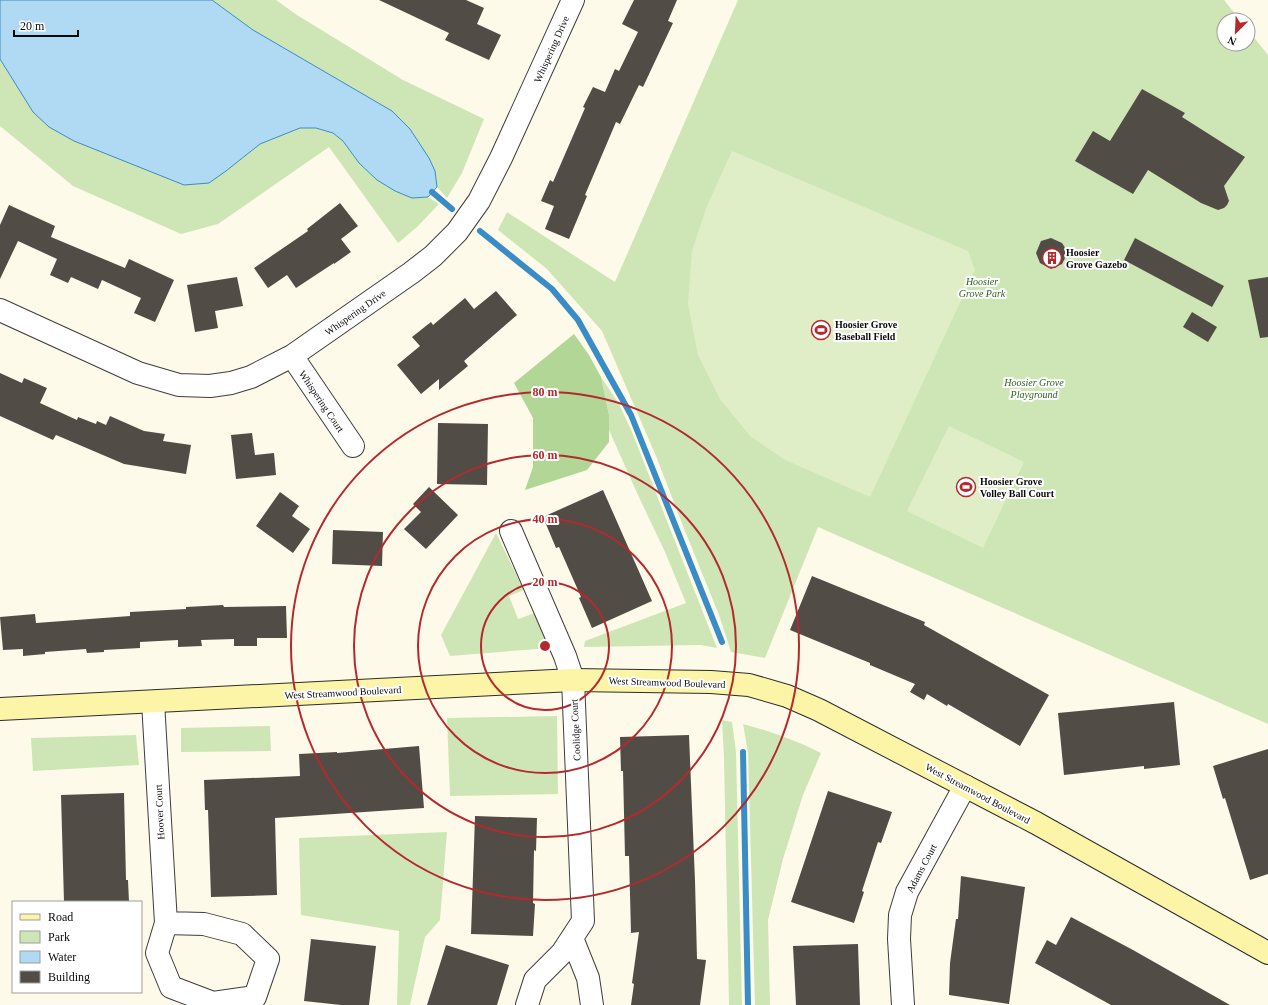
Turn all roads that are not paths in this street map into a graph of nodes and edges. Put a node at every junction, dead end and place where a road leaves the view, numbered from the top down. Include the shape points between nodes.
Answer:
1 (573, 0) edge
2 (0, 310) edge
3 (292, 356) junction
4 (353, 446) dead end
5 (512, 531) dead end
6 (573, 680) junction
7 (153, 702) junction
8 (0, 709) edge
9 (965, 786) junction
10 (166, 923) junction
11 (572, 938) junction
12 (1268, 953) edge
13 (527, 1005) edge
14 (592, 1005) edge
15 (903, 1005) edge

1 - 3 street, Whispering Drive via 501,158 479,201 457,232 411,273
2 - 3 street, Whispering Drive via 138,373 179,385 210,386 231,383 251,377
3 - 4 street, Whispering Court
5 - 6 street, Coolidge Court
6 - 7 street, West Streamwood Boulevard
6 - 9 street, West Streamwood Boulevard via 749,685 786,696 819,710
6 - 11 street, Coolidge Court via 583,921
7 - 8 street, West Streamwood Boulevard
7 - 10 street, Hoover Court
9 - 12 street, West Streamwood Boulevard
9 - 15 street, Adams Court via 908,892 900,915
10 - 10 street, Hoover Court via 157,953 171,987 213,1004 255,998 268,959 242,934 204,924
11 - 13 street, Coolidge Court via 562,953 535,980
11 - 14 street via 588,978

